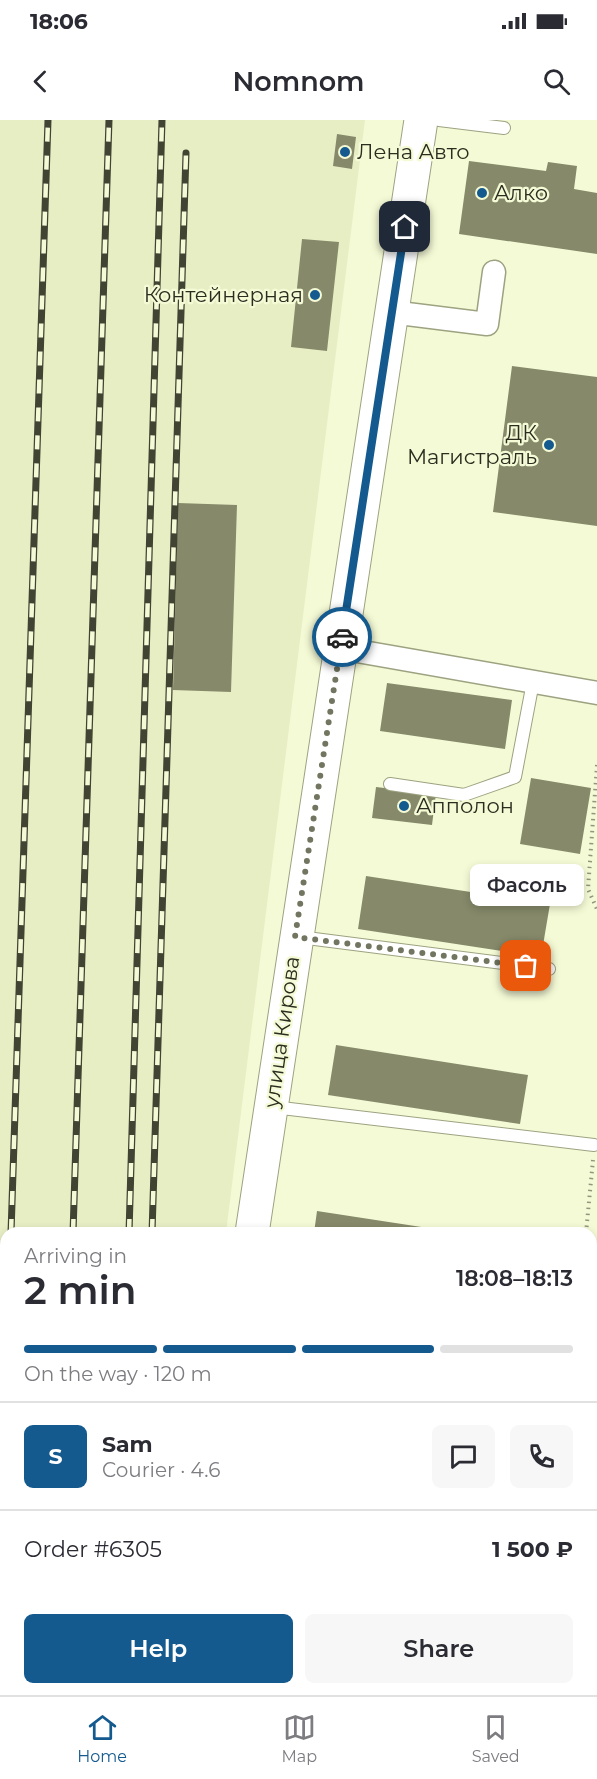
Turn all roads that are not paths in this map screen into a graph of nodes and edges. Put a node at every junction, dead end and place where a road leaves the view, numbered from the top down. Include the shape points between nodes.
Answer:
1 (421, 120) edge
2 (439, 120) edge
3 (504, 128) dead end
4 (494, 272) dead end
5 (391, 312) junction
6 (340, 648) junction
7 (533, 682) junction
8 (597, 693) edge
9 (390, 784) dead end
10 (295, 937) junction
11 (549, 969) dead end
12 (272, 1107) junction
13 (594, 1145) road end
14 (253, 1227) edge

1 - 5 main road, улица Кирова
2 - 3 lane
4 - 5 street via 487,324
5 - 6 main road, улица Кирова
6 - 7 street
6 - 10 main road, улица Кирова
7 - 8 street
7 - 9 lane via 516,777 464,795
10 - 11 lane
10 - 12 main road, улица Кирова
12 - 13 lane
12 - 14 main road, улица Кирова

